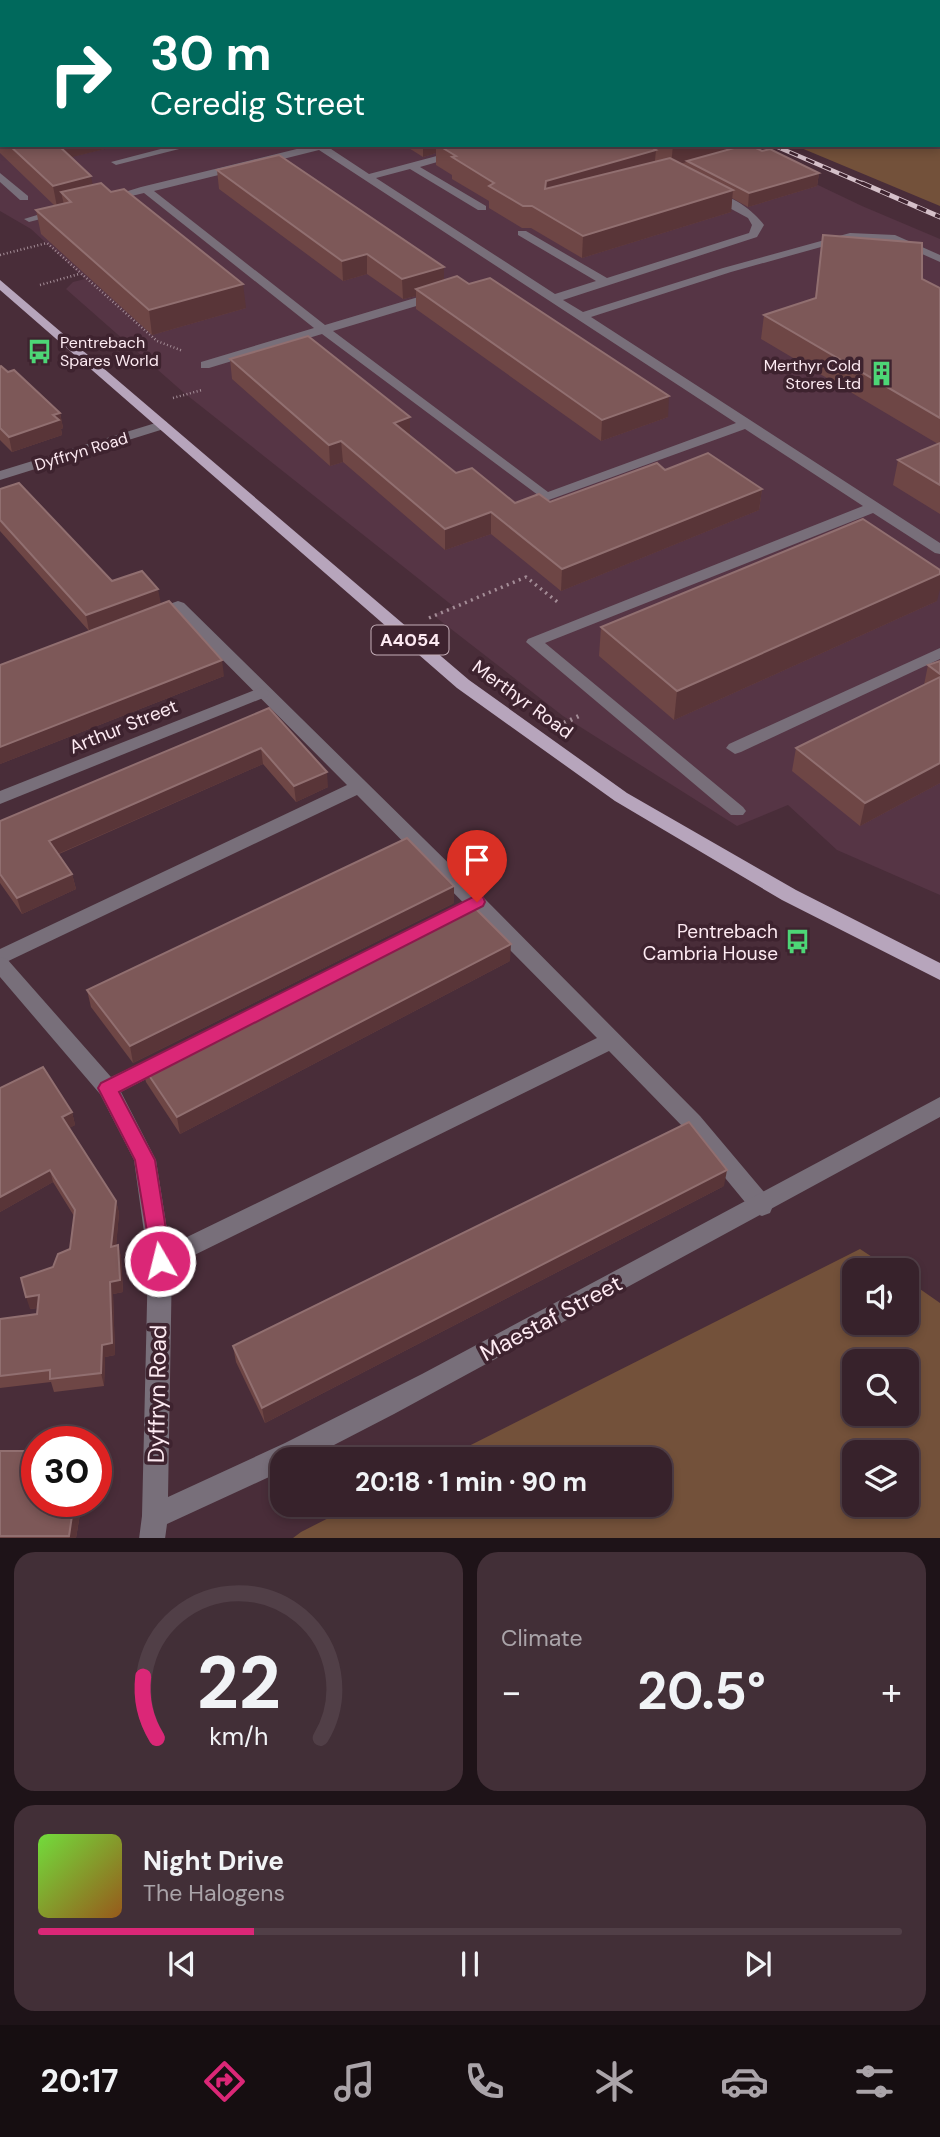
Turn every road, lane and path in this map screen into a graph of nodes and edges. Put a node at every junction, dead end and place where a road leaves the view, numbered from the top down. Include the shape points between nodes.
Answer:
1 (181, 147) edge
2 (315, 147) edge
3 (321, 147) edge
4 (483, 147) edge
5 (117, 162) dead end
6 (412, 166) junction
7 (0, 176) edge
8 (368, 177) junction
9 (145, 189) junction
10 (705, 191) edge
11 (24, 198) dead end
12 (93, 202) edge
13 (482, 208) edge
14 (68, 209) edge
15 (29, 219) dead end
16 (522, 233) edge
17 (0, 256) edge
18 (940, 259) edge
19 (80, 274) junction
20 (605, 282) junction
21 (0, 284) edge
22 (450, 292) edge
23 (11, 293) junction
24 (553, 299) junction
25 (580, 317) junction
26 (324, 330) junction
27 (205, 365) junction
28 (142, 408) junction
29 (746, 424) junction
30 (162, 425) junction
31 (0, 476) edge
32 (874, 507) junction
33 (940, 550) edge
34 (140, 620) edge
35 (582, 622) junction
36 (398, 631) junction
37 (940, 653) edge
38 (262, 692) junction
39 (607, 703) junction
40 (534, 736) junction
41 (736, 748) dead end
42 (360, 786) junction
43 (0, 798) edge
44 (737, 810) dead end
45 (477, 902) junction
46 (452, 914) edge
47 (0, 958) edge
48 (0, 964) edge
49 (940, 972) edge
50 (611, 1041) junction
51 (182, 1051) edge
52 (108, 1088) junction
53 (940, 1106) edge
54 (762, 1206) junction
55 (160, 1261) junction
56 (154, 1527) edge

1 - 5 street
2 - 9 street
3 - 8 street
4 - 6 street
6 - 8 street
6 - 13 street
7 - 11 street
8 - 24 street via 506,275
9 - 12 street
9 - 26 street
10 - 20 street via 752,216 758,225 753,235
14 - 15 street
16 - 20 street
17 - 19 path via 47,243
18 - 25 street via 895,238 849,236
19 - 23 path
19 - 27 path via 157,341
20 - 24 street
21 - 23 main road, Merthyr Road / A4054
22 - 26 street
23 - 28 main road, Merthyr Road / A4054
24 - 25 street
25 - 29 street
26 - 27 street
26 - 29 street via 546,497
27 - 28 path via 223,383
28 - 30 main road, Merthyr Road / A4054
29 - 32 street
30 - 31 street, Dyffryn Road
30 - 36 main road, Merthyr Road / A4054
32 - 33 street
32 - 35 street
34 - 38 street via 178,606
35 - 36 path via 526,577
35 - 39 street via 534,642
36 - 40 main road, Merthyr Road / A4054
37 - 41 street
38 - 42 street
38 - 43 street, Arthur Street
39 - 40 path
39 - 44 street
40 - 49 main road, Merthyr Road / A4054 via 621,797 789,895
42 - 45 street
42 - 47 street
45 - 46 street
45 - 50 street
48 - 52 street, Dyffryn Road
50 - 54 street via 692,1122
50 - 55 street
51 - 52 street
52 - 55 street, Dyffryn Road via 145,1160
53 - 54 street, Maestaf Street
54 - 56 street, Maestaf Street
55 - 56 street, Dyffryn Road

